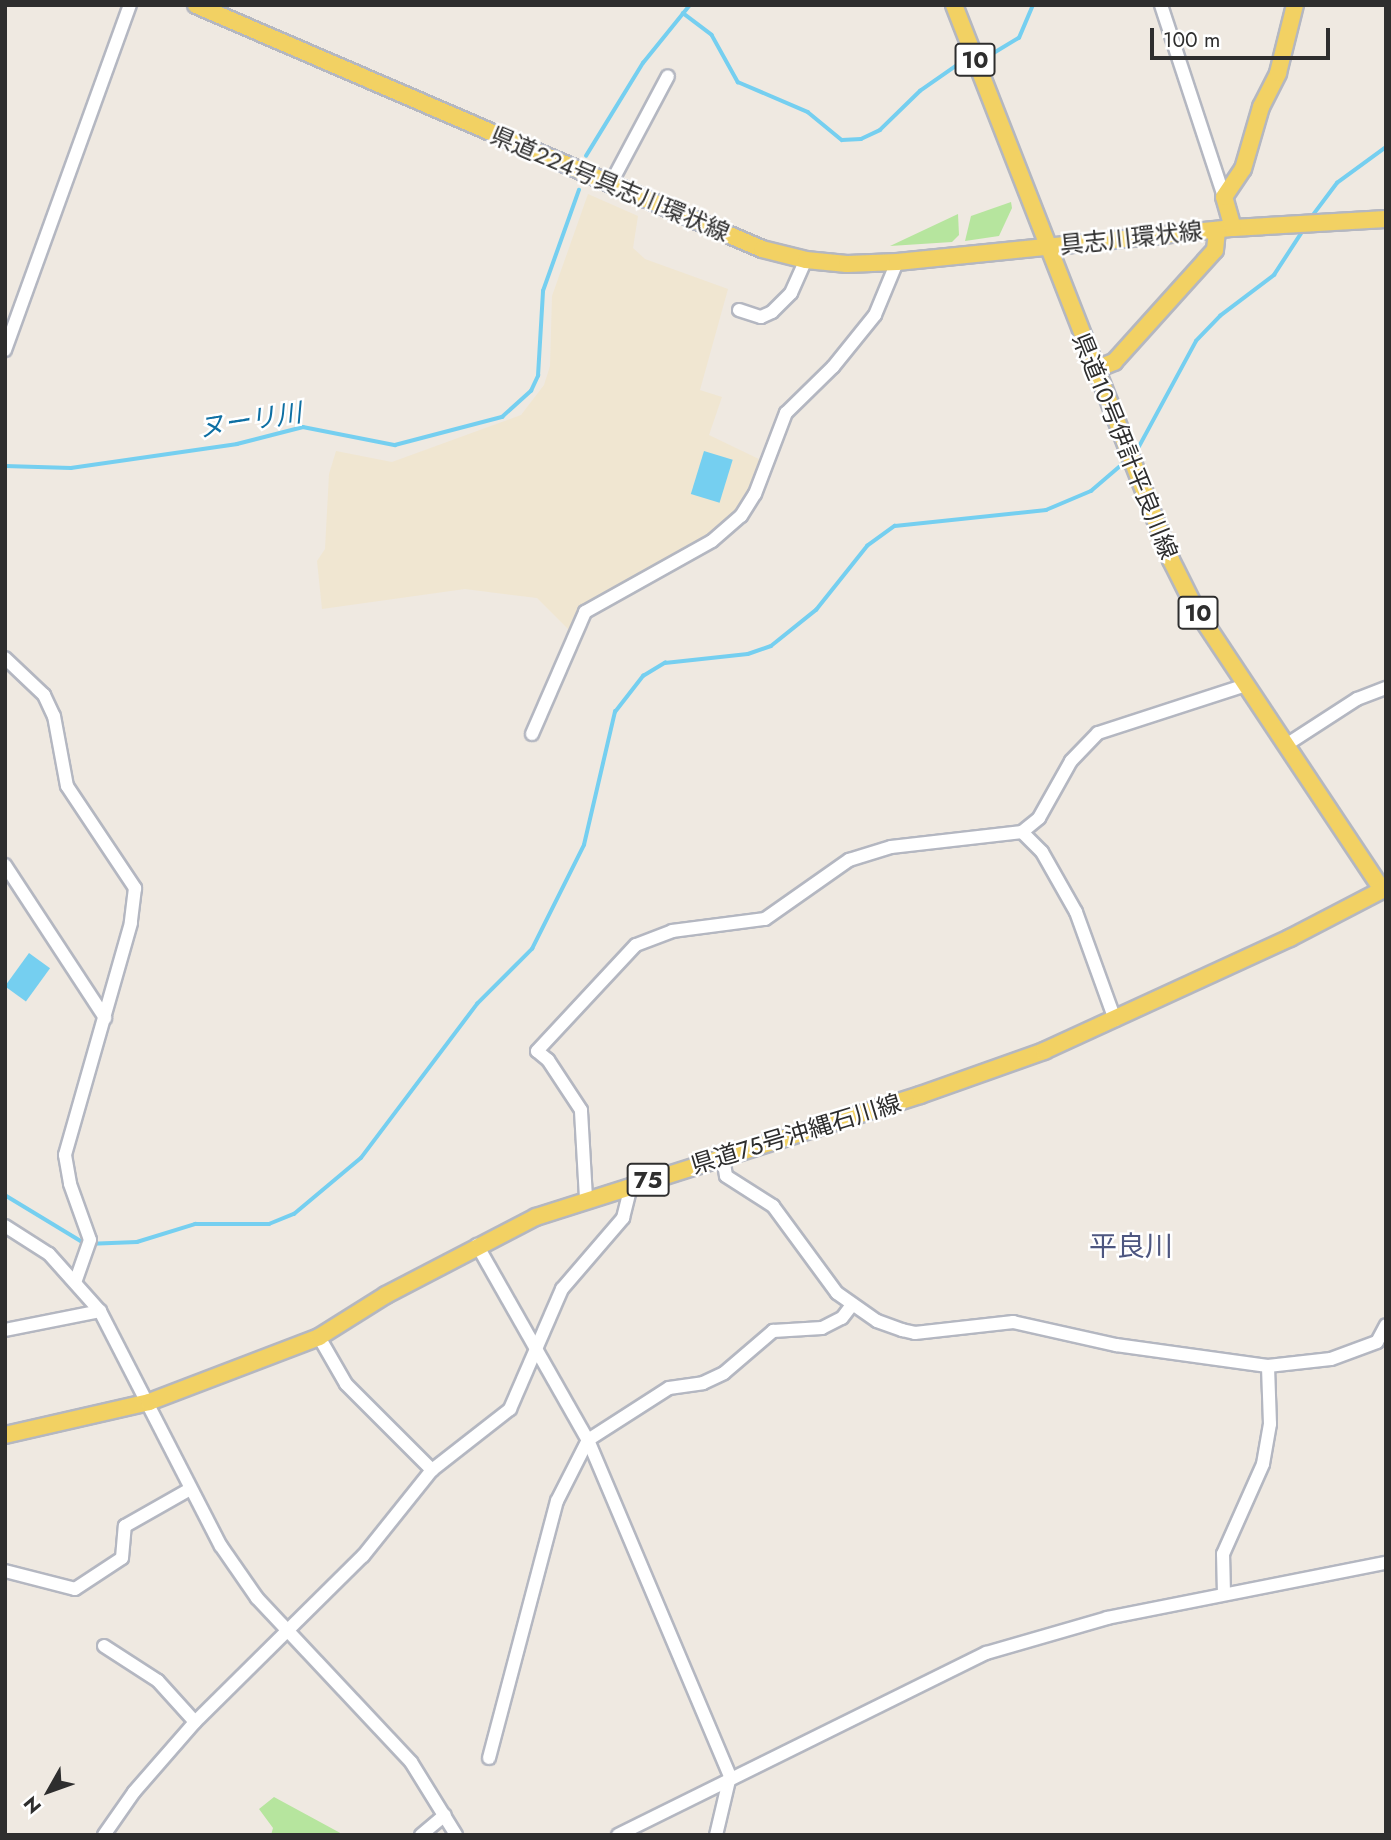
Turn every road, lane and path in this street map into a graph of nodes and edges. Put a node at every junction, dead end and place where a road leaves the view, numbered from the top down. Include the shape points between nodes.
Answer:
1 (130, 5) edge
2 (196, 5) edge
3 (954, 5) edge
4 (1161, 5) edge
5 (1295, 5) edge
6 (668, 76) dead end
7 (610, 185) junction
8 (1224, 197) junction
9 (1386, 219) edge
10 (1225, 229) junction
11 (1046, 247) junction
12 (806, 260) junction
13 (897, 262) junction
14 (740, 310) dead end
15 (5, 350) edge
16 (1094, 370) junction
17 (5, 658) edge
18 (1246, 685) junction
19 (1386, 688) edge
20 (531, 734) dead end
21 (1286, 745) junction
22 (1021, 832) junction
23 (5, 865) edge
24 (1385, 892) edge
25 (105, 1018) junction
26 (1115, 1020) junction
27 (723, 1157) junction
28 (631, 1185) junction
29 (586, 1198) junction
30 (5, 1226) edge
31 (477, 1245) junction
32 (76, 1280) junction
33 (851, 1306) junction
34 (100, 1311) junction
35 (1386, 1325) edge
36 (5, 1331) edge
37 (319, 1337) junction
38 (535, 1343) junction
39 (1268, 1366) junction
40 (149, 1402) junction
41 (5, 1435) edge
42 (588, 1440) junction
43 (432, 1470) junction
44 (190, 1489) junction
45 (1386, 1563) edge
46 (5, 1571) edge
47 (1224, 1594) junction
48 (286, 1631) junction
49 (104, 1646) dead end
50 (195, 1722) junction
51 (489, 1758) dead end
52 (730, 1776) junction
53 (445, 1815) junction
54 (103, 1835) edge
55 (421, 1835) edge
56 (456, 1835) edge
57 (618, 1835) edge
58 (716, 1835) edge

1 - 15 street
2 - 7 main road, 県道224号具志川環状線
3 - 11 main road, 県道10号伊計平良川線 / 10
4 - 8 street
5 - 8 main road, 具志川環状線 via 1278,73 1242,169
6 - 7 street
7 - 12 main road, 県道224号具志川環状線 via 762,248
8 - 10 main road, 具志川環状線
9 - 10 main road, 具志川環状線
10 - 11 main road, 具志川環状線
10 - 16 main road, 具志川環状線 via 1215,250 1114,362
11 - 13 main road, 県道224号具志川環状線
11 - 16 main road, 県道10号伊計平良川線 / 10
12 - 13 main road, 県道224号具志川環状線
12 - 14 street via 791,293 772,312 761,317
13 - 20 street via 875,315 833,367 786,413 755,494 741,516 712,541 585,612
16 - 18 main road, 県道10号伊計平良川線 / 10 via 1171,561 1195,608
17 - 25 street via 44,695 54,716 66,786 135,888 131,923
18 - 21 main road, 県道10号伊計平良川線 / 10
18 - 22 street via 1098,733 1071,761 1039,818
19 - 21 street via 1357,699
21 - 24 main road, 県道10号伊計平良川線 / 10
22 - 26 street via 1042,852 1076,912
22 - 29 street via 891,847 849,860 765,919 672,931 636,945 537,1051 581,1110
23 - 25 street
24 - 26 main road, 県道75号沖縄石川線 / 75
25 - 32 street via 65,1155 90,1240
26 - 27 main road, 県道75号沖縄石川線 / 75 via 920,1095
27 - 28 main road, 県道75号沖縄石川線 / 75
27 - 33 street via 726,1176 773,1206
28 - 29 main road, 県道75号沖縄石川線 / 75
28 - 38 street via 624,1218 562,1289
29 - 31 main road, 県道75号沖縄石川線 / 75
30 - 32 street via 49,1254
31 - 37 main road, 県道75号沖縄石川線 / 75
31 - 38 street
32 - 34 street
33 - 39 street via 877,1321 915,1333 1013,1322 1116,1345
33 - 42 street via 842,1318 822,1328 773,1331 724,1373 703,1383 669,1388
34 - 36 street
34 - 40 street
35 - 39 street via 1377,1342 1331,1359
37 - 40 main road, 県道75号沖縄石川線 / 75
37 - 43 street via 346,1384
38 - 42 street
38 - 43 street via 516,1400 503,1418
39 - 47 street via 1270,1424 1263,1464 1223,1554
40 - 41 main road, 県道75号沖縄石川線 / 75
40 - 44 street
42 - 51 street via 557,1501
42 - 52 street
43 - 48 street via 363,1556
44 - 46 street via 125,1526 122,1558 75,1589
44 - 48 street via 235,1567
45 - 47 street
47 - 52 street via 1107,1618 986,1653
48 - 50 street
48 - 53 street via 411,1762
49 - 50 street via 158,1681
50 - 54 street via 134,1791
52 - 57 street
52 - 58 street
53 - 55 street
53 - 56 street

